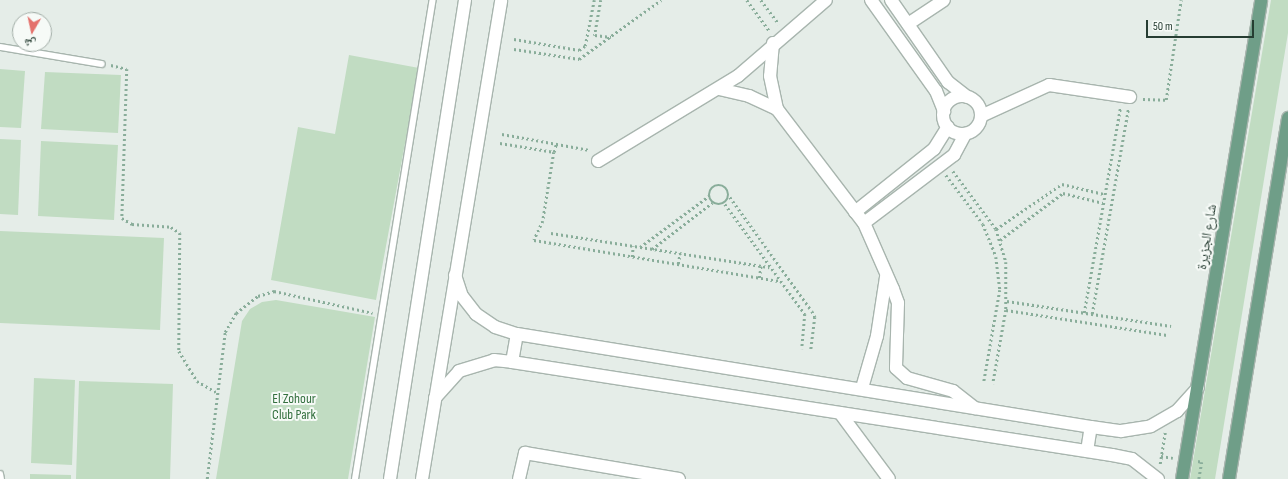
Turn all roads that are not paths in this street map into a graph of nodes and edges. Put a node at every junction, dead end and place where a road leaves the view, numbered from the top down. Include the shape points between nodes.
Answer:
1 (433, 0) edge
2 (465, 0) edge
3 (501, 0) edge
4 (826, 0) edge
5 (871, 0) edge
6 (891, 0) edge
7 (944, 0) edge
8 (1261, 0) edge
9 (908, 24) junction
10 (775, 41) junction
11 (0, 47) edge
12 (102, 64) road end
13 (719, 89) junction
14 (1126, 96) road end
15 (967, 97) junction
16 (777, 109) junction
17 (944, 111) junction
18 (981, 116) junction
19 (1288, 118) edge
20 (948, 127) junction
21 (965, 134) junction
22 (598, 161) dead end
23 (1288, 164) edge
24 (1278, 175) junction
25 (855, 212) junction
26 (864, 223) junction
27 (455, 275) junction
28 (886, 277) junction
29 (517, 334) junction
30 (512, 362) junction
31 (862, 388) junction
32 (1198, 388) junction
33 (435, 398) junction
34 (974, 408) junction
35 (840, 413) junction
36 (1091, 427) junction
37 (1087, 451) junction
38 (0, 474) edge
39 (620, 474) edge
40 (1, 479) edge
41 (355, 479) edge
42 (390, 479) edge
43 (422, 479) edge
44 (519, 479) edge
45 (678, 479) edge
46 (889, 479) edge
47 (1158, 479) edge
48 (1182, 479) edge
49 (1229, 479) edge

1 - 41 lane via 384,316
2 - 42 street
3 - 27 street
4 - 10 street
5 - 17 street via 936,91
6 - 9 street
7 - 9 street
8 - 32 main road, شارع الجزيرة
9 - 15 street via 948,82
10 - 13 street
10 - 16 street via 770,76
11 - 12 lane
13 - 16 street via 749,96
13 - 22 street
14 - 18 street via 1049,85
15 - 17 street via 955,97
15 - 18 street via 978,104
16 - 25 street
17 - 20 street
18 - 21 street via 976,128
19 - 24 main road
20 - 21 street
20 - 25 street via 934,149
21 - 26 street via 943,163
23 - 24 street
24 - 49 main road
25 - 26 street
26 - 28 street
27 - 29 street via 462,296 476,314 495,327
27 - 33 street
28 - 31 street via 877,336
28 - 34 street via 898,303 896,363 899,374 953,391
29 - 30 street
29 - 31 street
30 - 33 street via 494,360 465,368 445,383
30 - 35 street
31 - 34 street
32 - 36 street via 1168,417 1151,426 1121,431
32 - 48 main road, شارع الجزيرة
33 - 43 street
34 - 36 street
35 - 37 street
35 - 46 street
36 - 37 street
37 - 47 street via 1132,459
38 - 40 lane
39 - 44 street via 525,453
39 - 45 street

